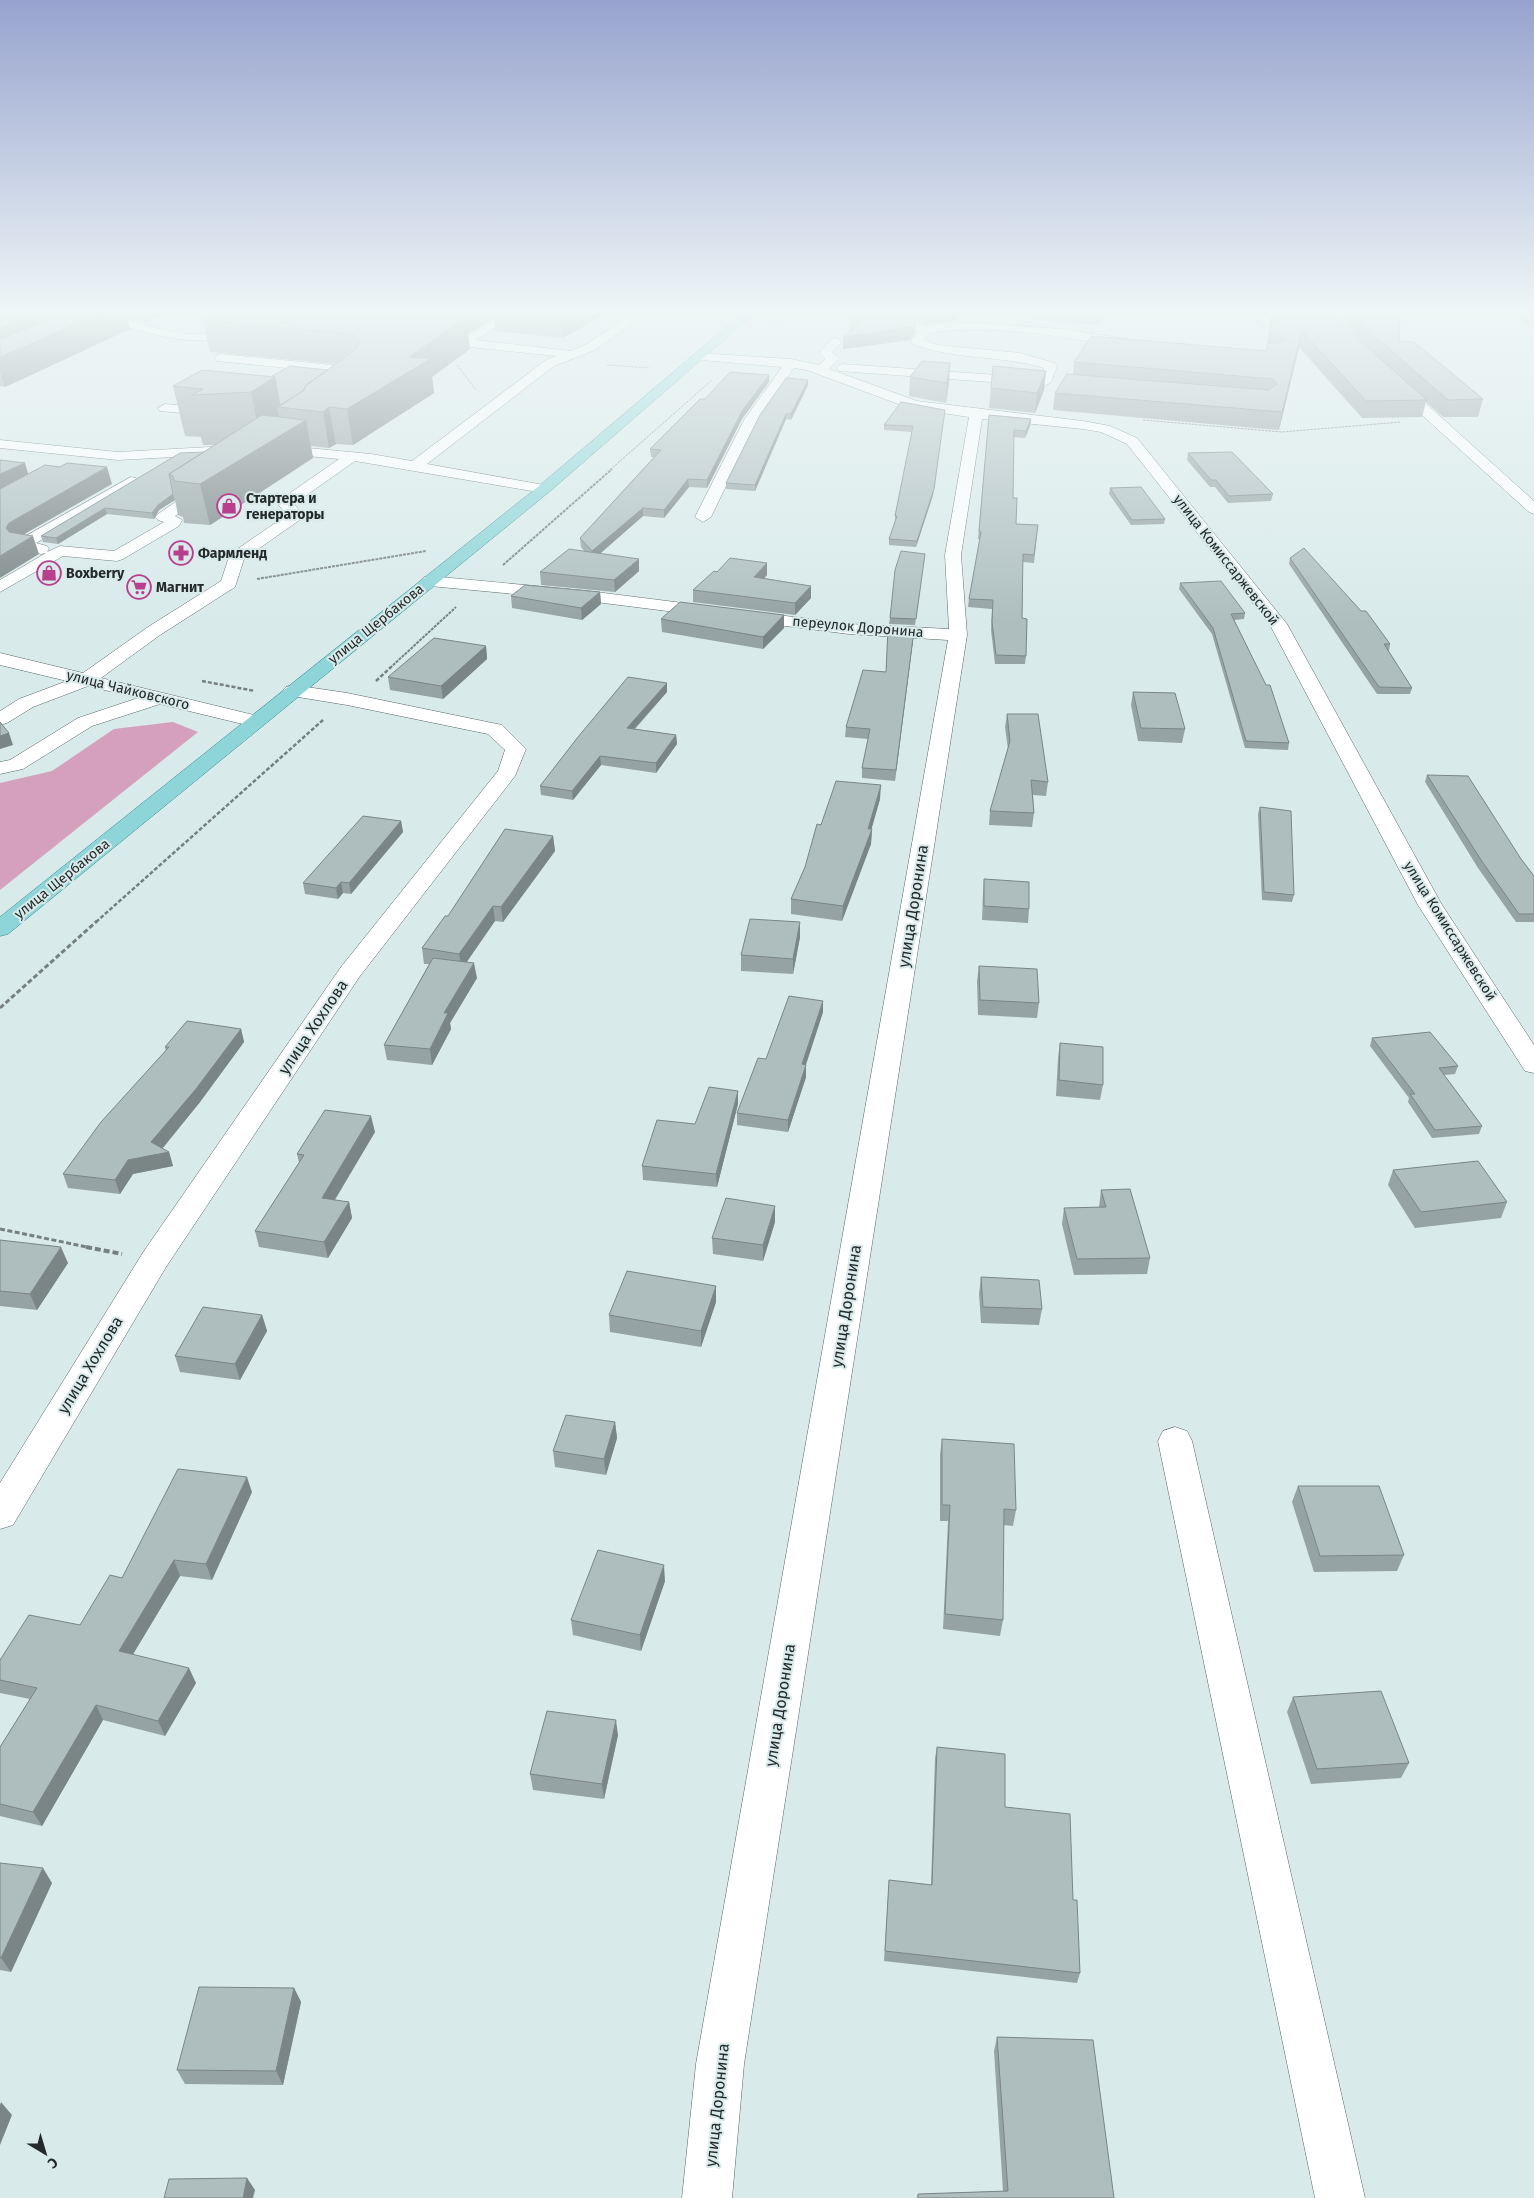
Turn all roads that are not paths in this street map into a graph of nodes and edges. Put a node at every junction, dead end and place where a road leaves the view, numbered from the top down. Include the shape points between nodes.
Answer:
1 (480, 417) edge
2 (630, 417) edge
3 (753, 417) edge
4 (976, 417) edge
5 (1001, 417) edge
6 (1432, 417) edge
7 (281, 437) edge
8 (0, 444) edge
9 (266, 448) junction
10 (353, 456) junction
11 (243, 464) edge
12 (415, 466) junction
13 (219, 479) edge
14 (131, 481) edge
15 (544, 489) junction
16 (1534, 509) edge
17 (703, 517) dead end
18 (60, 552) junction
19 (430, 581) junction
20 (0, 587) edge
21 (958, 635) junction
22 (0, 659) edge
23 (86, 680) junction
24 (293, 691) junction
25 (158, 698) junction
26 (0, 719) edge
27 (41, 721) junction
28 (255, 721) junction
29 (0, 768) edge
30 (0, 929) edge
31 (1534, 1065) edge
32 (1175, 1441) dead end
33 (0, 1514) edge
34 (707, 2198) edge
35 (1340, 2198) edge

1 - 12 street
2 - 15 main road, улица Щербакова
3 - 17 street
4 - 21 street, улица Доронина via 953,555
5 - 31 street, улица Комиссаржевской via 1082,425 1120,434 1132,441 1278,624 1430,905
6 - 16 street
7 - 9 street
8 - 9 street via 118,456
9 - 10 street
9 - 11 street
10 - 12 street
10 - 23 street via 285,503 296,516 236,557 229,583
12 - 15 street
13 - 18 street via 163,517 174,520 173,523 121,555
14 - 18 street via 21,545
15 - 19 main road, улица Щербакова
18 - 20 street
19 - 21 street, переулок Доронина via 588,596 849,629
19 - 24 main road, улица Щербакова
21 - 34 street, улица Доронина via 720,2064
22 - 23 street, улица Чайковского
23 - 25 street, улица Чайковского
23 - 27 street
24 - 28 main road, улица Щербакова
24 - 33 street, улица Хохлова via 495,729 516,749 508,772 350,972 154,1259
25 - 27 street via 85,722
25 - 28 street, улица Чайковского
26 - 27 street
27 - 29 street via 16,765
28 - 30 main road, улица Щербакова
32 - 35 street

